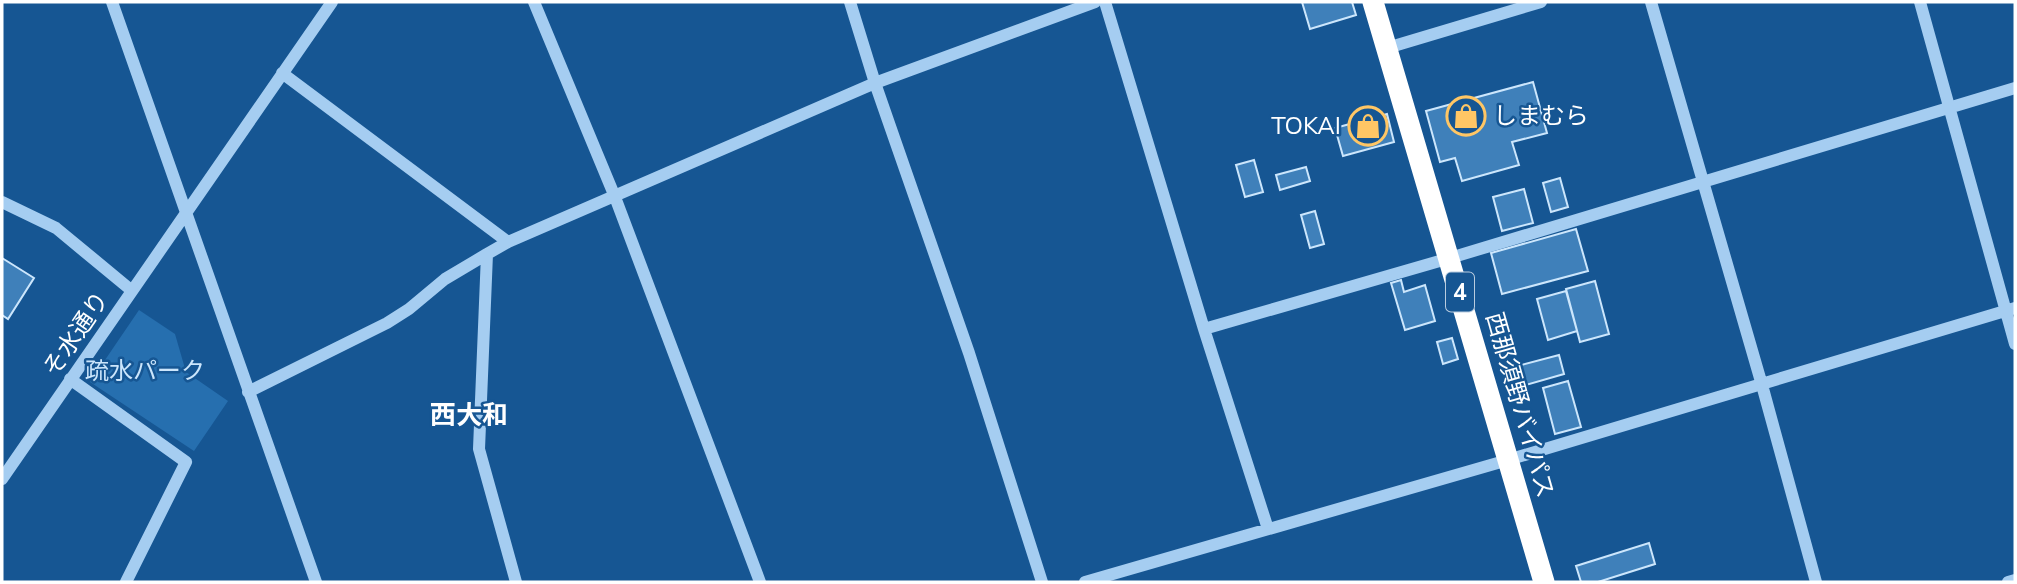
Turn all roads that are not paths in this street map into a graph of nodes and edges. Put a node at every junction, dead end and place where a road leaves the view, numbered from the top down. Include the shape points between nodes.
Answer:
1 (112, 2) edge
2 (332, 2) edge
3 (534, 2) edge
4 (850, 2) edge
5 (1095, 2) edge
6 (1105, 2) edge
7 (1373, 2) edge
8 (1541, 2) edge
9 (1651, 2) edge
10 (1920, 2) edge
11 (1387, 48) junction
12 (282, 73) junction
13 (875, 83) junction
14 (2015, 88) edge
15 (1950, 108) junction
16 (1701, 181) junction
17 (615, 197) junction
18 (2, 202) edge
19 (185, 213) junction
20 (508, 242) junction
21 (487, 254) junction
22 (1450, 258) junction
23 (131, 290) junction
24 (2011, 309) edge
25 (1204, 329) junction
26 (2015, 344) edge
27 (70, 379) junction
28 (1762, 385) junction
29 (248, 392) junction
30 (1508, 460) junction
31 (2, 479) edge
32 (1268, 529) junction
33 (2015, 580) edge
34 (126, 582) edge
35 (317, 582) edge
36 (516, 582) edge
37 (761, 582) edge
38 (1042, 582) edge
39 (1085, 582) edge
40 (1544, 582) edge
41 (1816, 582) edge
42 (2008, 582) edge

1 - 19 street
2 - 12 street, そ水通り
3 - 17 street
4 - 13 street
5 - 13 street
6 - 25 street
7 - 11 highway, 西那須野バイパス / 4
8 - 11 street
9 - 16 street
10 - 15 street
11 - 22 highway, 西那須野バイパス / 4
12 - 19 street, そ水通り
12 - 20 street
13 - 17 street
13 - 38 street
14 - 15 street
15 - 16 street
15 - 24 street
16 - 22 street
16 - 28 street
17 - 20 street
17 - 37 street
18 - 23 street via 56,228
19 - 23 street, そ水通り
19 - 29 street
20 - 21 street
21 - 29 street via 387,323
21 - 36 street via 479,449
22 - 25 street
22 - 30 highway, 西那須野バイパス / 4
23 - 27 street, そ水通り
24 - 26 street
24 - 28 street
25 - 32 street
27 - 31 street, そ水通り
27 - 34 street via 186,462
28 - 30 street
28 - 41 street
29 - 35 street
30 - 32 street
30 - 40 highway, 西那須野バイパス / 4
32 - 39 street
33 - 42 street

